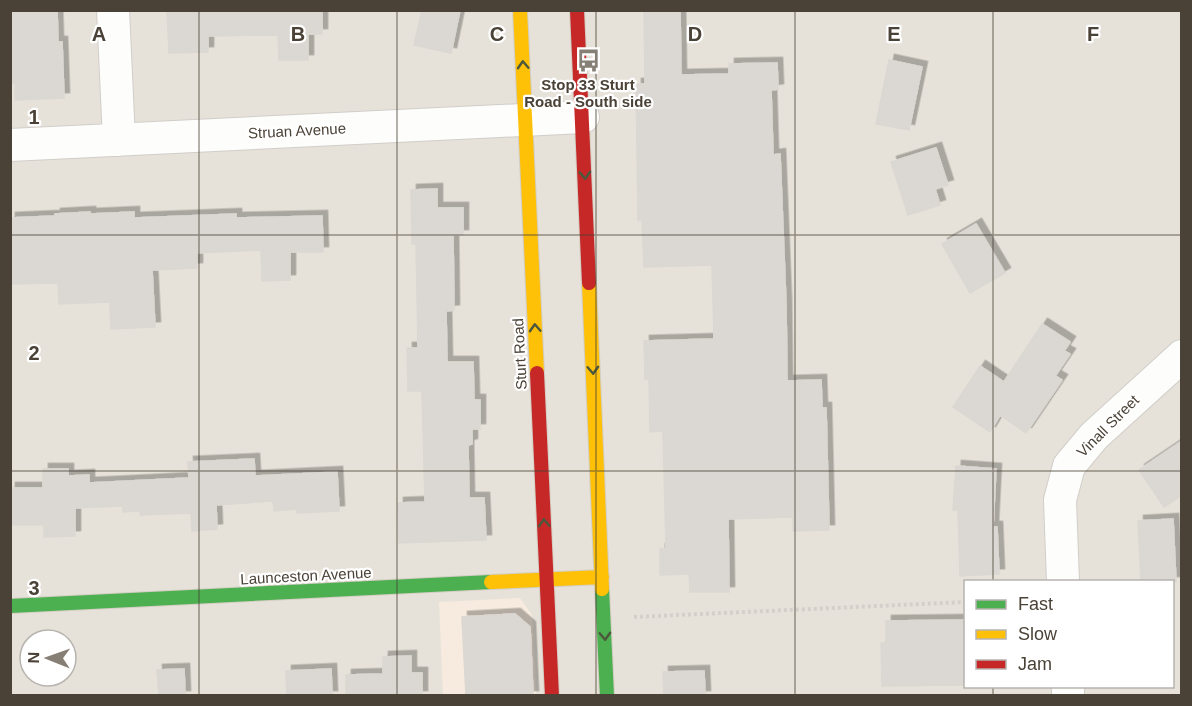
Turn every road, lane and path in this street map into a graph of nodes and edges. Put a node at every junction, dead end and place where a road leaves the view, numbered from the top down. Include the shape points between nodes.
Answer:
1 (113, 10) edge
2 (520, 10) edge
3 (577, 10) edge
4 (583, 117) junction
5 (526, 120) junction
6 (119, 140) junction
7 (10, 145) edge
8 (1182, 356) edge
9 (602, 578) junction
10 (1063, 580) edge
11 (547, 581) junction
12 (964, 602) edge
13 (10, 606) edge
14 (604, 619) junction
15 (552, 696) edge
16 (607, 696) edge

1 - 6 street
5 -> 2 main road, Sturt Road
3 - 4 main road
4 - 5 street, Struan Avenue
4 -> 9 main road
5 - 6 street, Struan Avenue
11 -> 5 main road, Sturt Road
6 - 7 street, Struan Avenue
8 - 10 street, Vinall Street via 1094,436 1068,466 1060,500
9 - 11 main road, Launceston Avenue
9 - 14 main road
11 - 13 main road, Launceston Avenue
11 - 15 main road, Sturt Road
12 - 14 path
14 -> 16 main road

